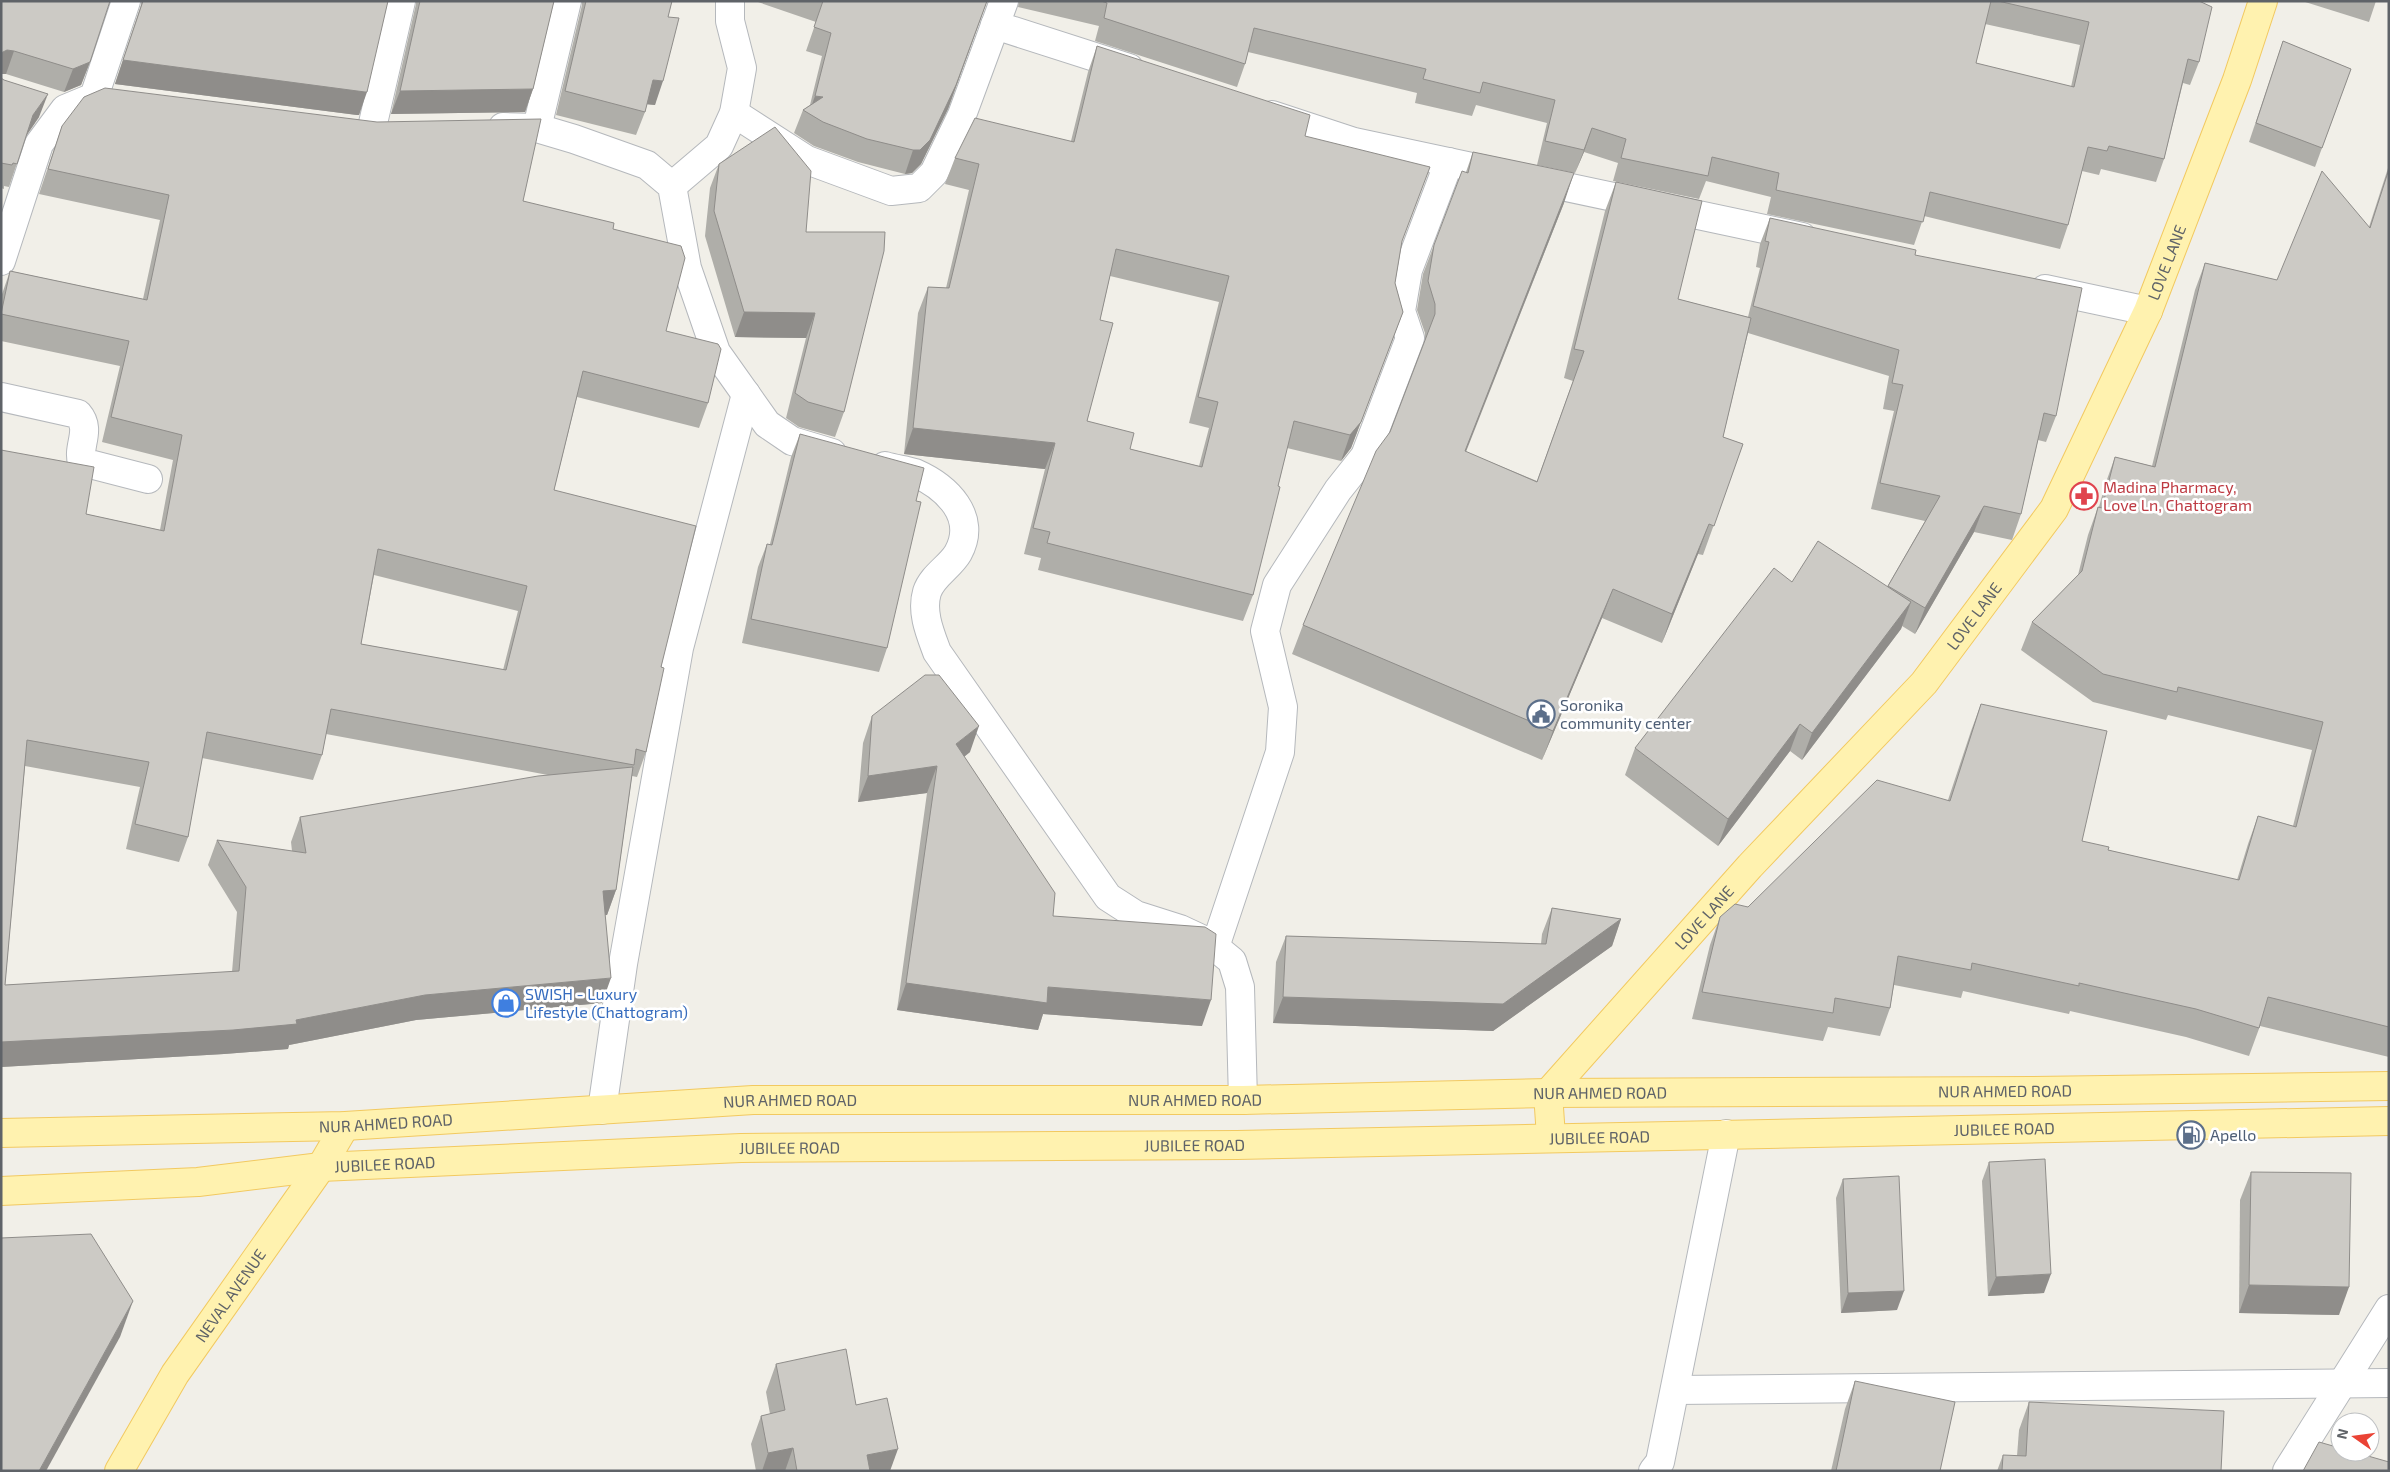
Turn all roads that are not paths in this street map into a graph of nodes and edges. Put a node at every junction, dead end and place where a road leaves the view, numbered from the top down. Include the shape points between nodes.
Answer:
1 (126, 1) edge
2 (401, 1) edge
3 (566, 1) edge
4 (730, 1) edge
5 (2263, 1) edge
6 (1000, 13) edge
7 (1155, 76) edge
8 (94, 97) junction
9 (38, 100) edge
10 (122, 100) edge
11 (1249, 108) edge
12 (65, 109) junction
13 (734, 113) junction
14 (480, 128) edge
15 (536, 128) junction
16 (401, 131) edge
17 (1449, 162) junction
18 (672, 186) junction
19 (1828, 242) edge
20 (1, 261) edge
21 (2022, 284) edge
22 (2148, 311) junction
23 (746, 394) junction
24 (1, 397) edge
25 (148, 479) dead end
26 (1216, 947) junction
27 (2389, 1086) edge
28 (1548, 1093) junction
29 (1243, 1100) junction
30 (602, 1110) junction
31 (2389, 1121) edge
32 (345, 1126) junction
33 (1, 1133) edge
34 (1726, 1134) junction
35 (1551, 1137) junction
36 (321, 1167) junction
37 (1, 1190) edge
38 (2389, 1310) edge
39 (2343, 1382) junction
40 (2389, 1383) edge
41 (1674, 1390) junction
42 (119, 1471) edge
43 (1653, 1471) edge
44 (2286, 1471) edge

1 - 8 street
2 - 16 street via 359,131
3 - 15 street
4 - 13 street via 730,21 742,68
5 - 22 main road, LOVE LANE via 2237,80
6 - 7 street
6 - 13 street via 962,115 934,173 919,188 891,191 806,160
8 - 10 street
8 - 12 street
9 - 12 street
11 - 17 street via 1354,142
12 - 20 street via 39,144
13 - 18 street via 719,146
14 - 15 street
15 - 18 street via 647,165
17 - 19 street
17 - 26 street via 1408,270 1401,311 1410,338 1365,456 1338,490 1277,586 1265,631 1283,707 1280,752
18 - 23 street via 687,268 716,352
21 - 22 street
22 - 28 main road, LOVE LANE via 2054,509 1924,683 1750,866
23 - 26 street via 767,424 792,441 914,473 952,497 965,517 964,535 958,553 927,591 928,628 937,652 1108,897 1136,915 1180,929
23 - 30 street via 679,648 623,964
24 - 25 street via 78,414 84,420 82,462
26 - 29 street via 1232,960 1240,987
27 - 28 main road, NUR AHMED ROAD via 2033,1092
28 - 29 main road, NUR AHMED ROAD
28 - 35 main road
29 - 30 main road, NUR AHMED ROAD via 752,1100
30 - 32 main road, NUR AHMED ROAD
31 - 34 main road, JUBILEE ROAD
32 - 33 main road, NUR AHMED ROAD
32 - 36 main road, NEVAL AVENUE
34 - 35 main road, JUBILEE ROAD
34 - 41 street
35 - 36 main road, JUBILEE ROAD via 1237,1145 741,1148
36 - 37 main road, JUBILEE ROAD via 198,1182
36 - 42 main road, NEVAL AVENUE via 175,1374
38 - 39 street
39 - 40 street
39 - 41 street
39 - 44 street
41 - 43 street via 1660,1462

